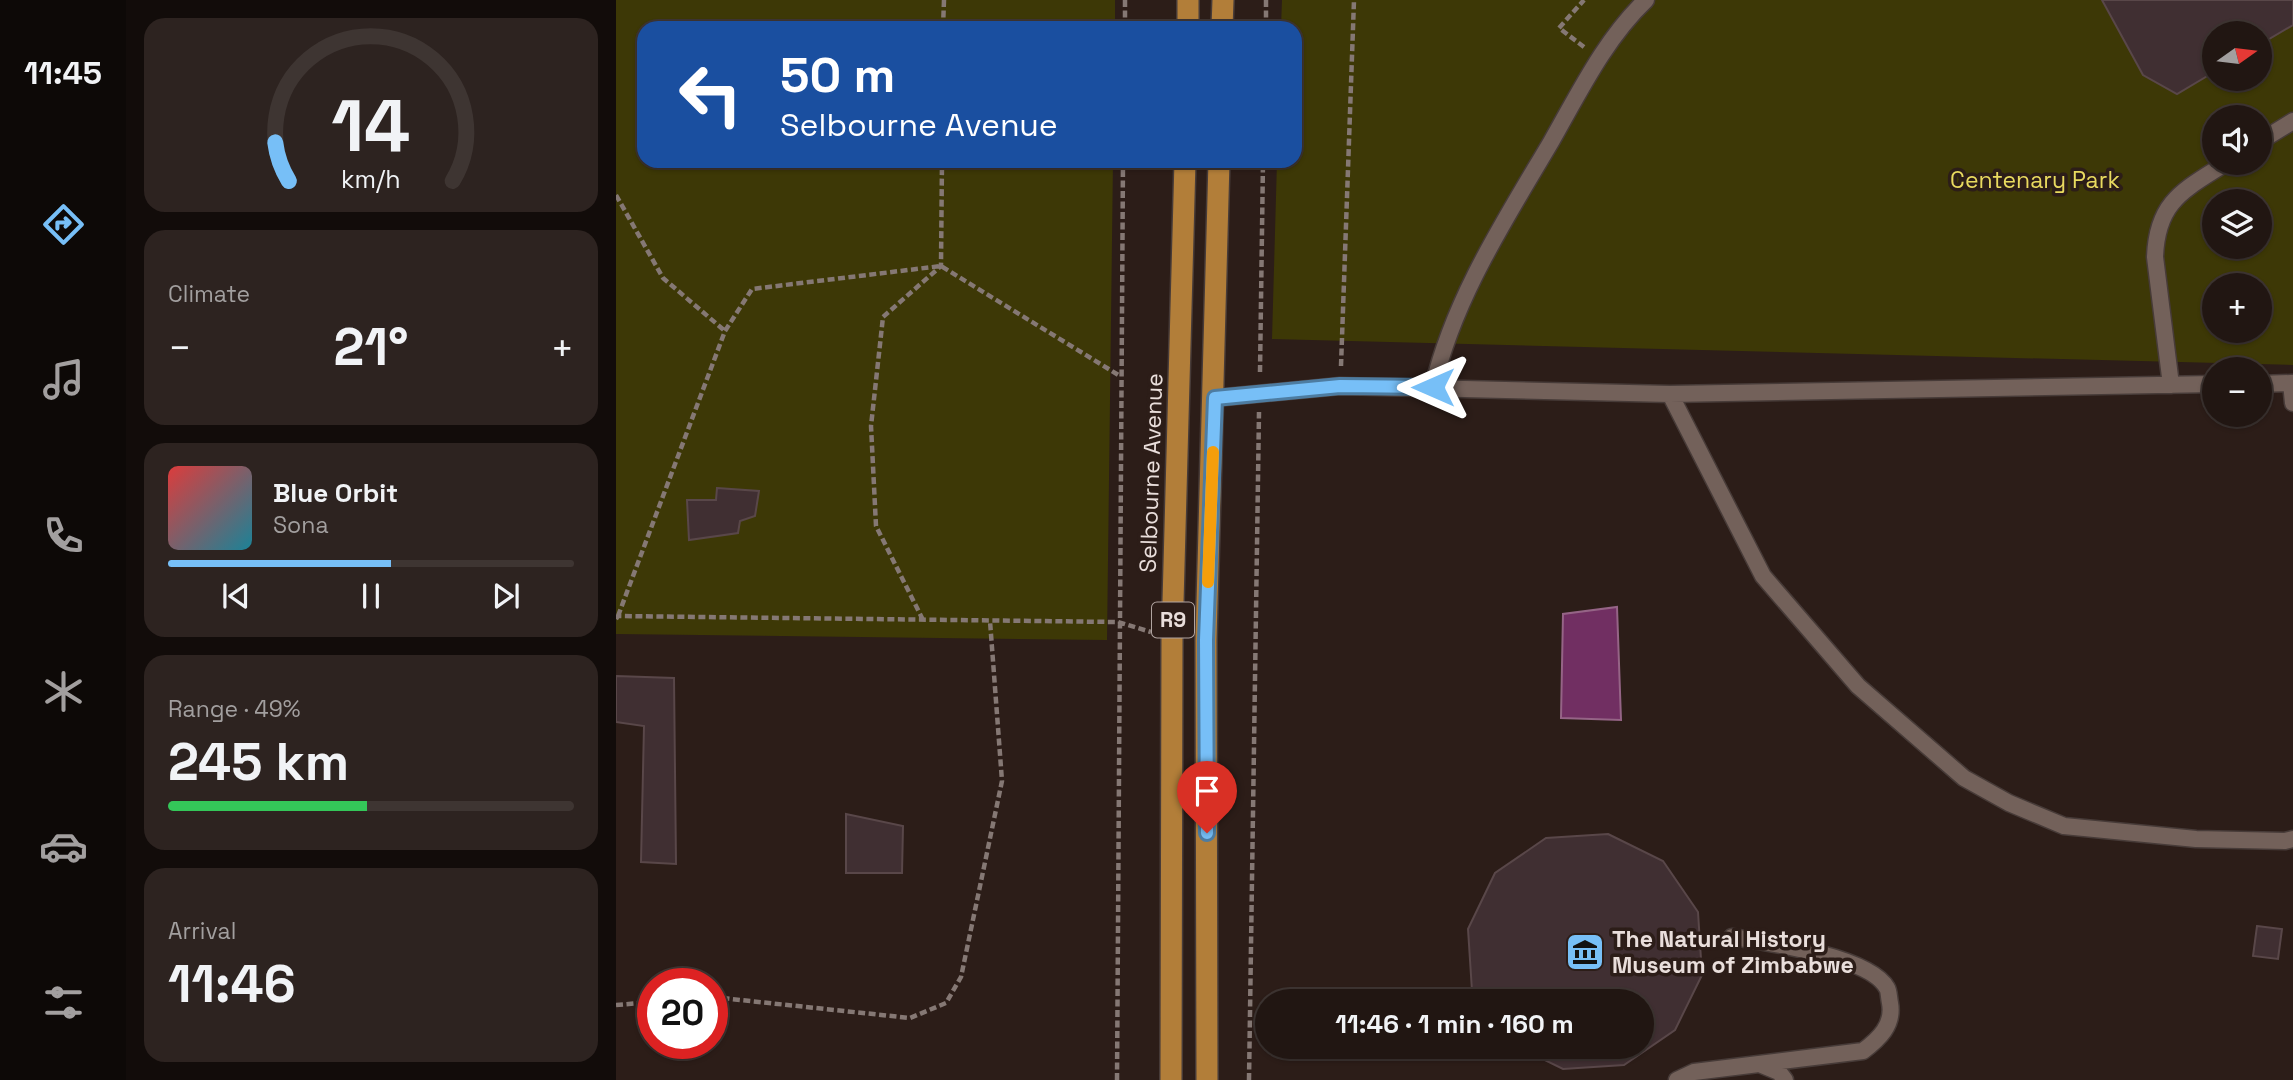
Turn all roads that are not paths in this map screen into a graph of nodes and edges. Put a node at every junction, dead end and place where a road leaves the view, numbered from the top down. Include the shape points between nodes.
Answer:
1 (1188, 0) edge
2 (1223, 0) edge
3 (1646, 0) edge
4 (1188, 21) edge
5 (1222, 21) edge
6 (2293, 121) edge
7 (2272, 134) edge
8 (1185, 168) edge
9 (1219, 168) edge
10 (2207, 175) edge
11 (2292, 383) edge
12 (2202, 384) edge
13 (2272, 384) edge
14 (2171, 385) junction
15 (1433, 387) junction
16 (1670, 394) junction
17 (1215, 398) junction
18 (2293, 403) edge
19 (2293, 839) edge
20 (1732, 937) dead end
21 (1759, 1064) junction
22 (1171, 1080) edge
23 (1207, 1080) edge
24 (1677, 1080) edge
25 (1784, 1080) edge

1 - 4 highway
2 - 5 highway
3 - 15 lane via 1599,58 1481,263 1442,348
6 - 7 lane
8 - 22 highway, Selbourne Avenue / R9 via 1172,639
9 - 17 highway, R9
10 - 14 lane via 2177,194 2156,236
11 - 13 lane
11 - 18 lane
12 - 14 lane
14 - 16 lane
15 - 16 lane
15 - 17 lane via 1340,386
16 - 19 lane via 1763,576 1858,686 1964,778 2064,826 2196,839
17 - 23 highway, R9 via 1206,640
20 - 21 lane via 1817,951 1872,974 1887,987 1891,1012 1882,1037 1863,1051
21 - 24 lane via 1694,1072
21 - 25 lane via 1779,1072

